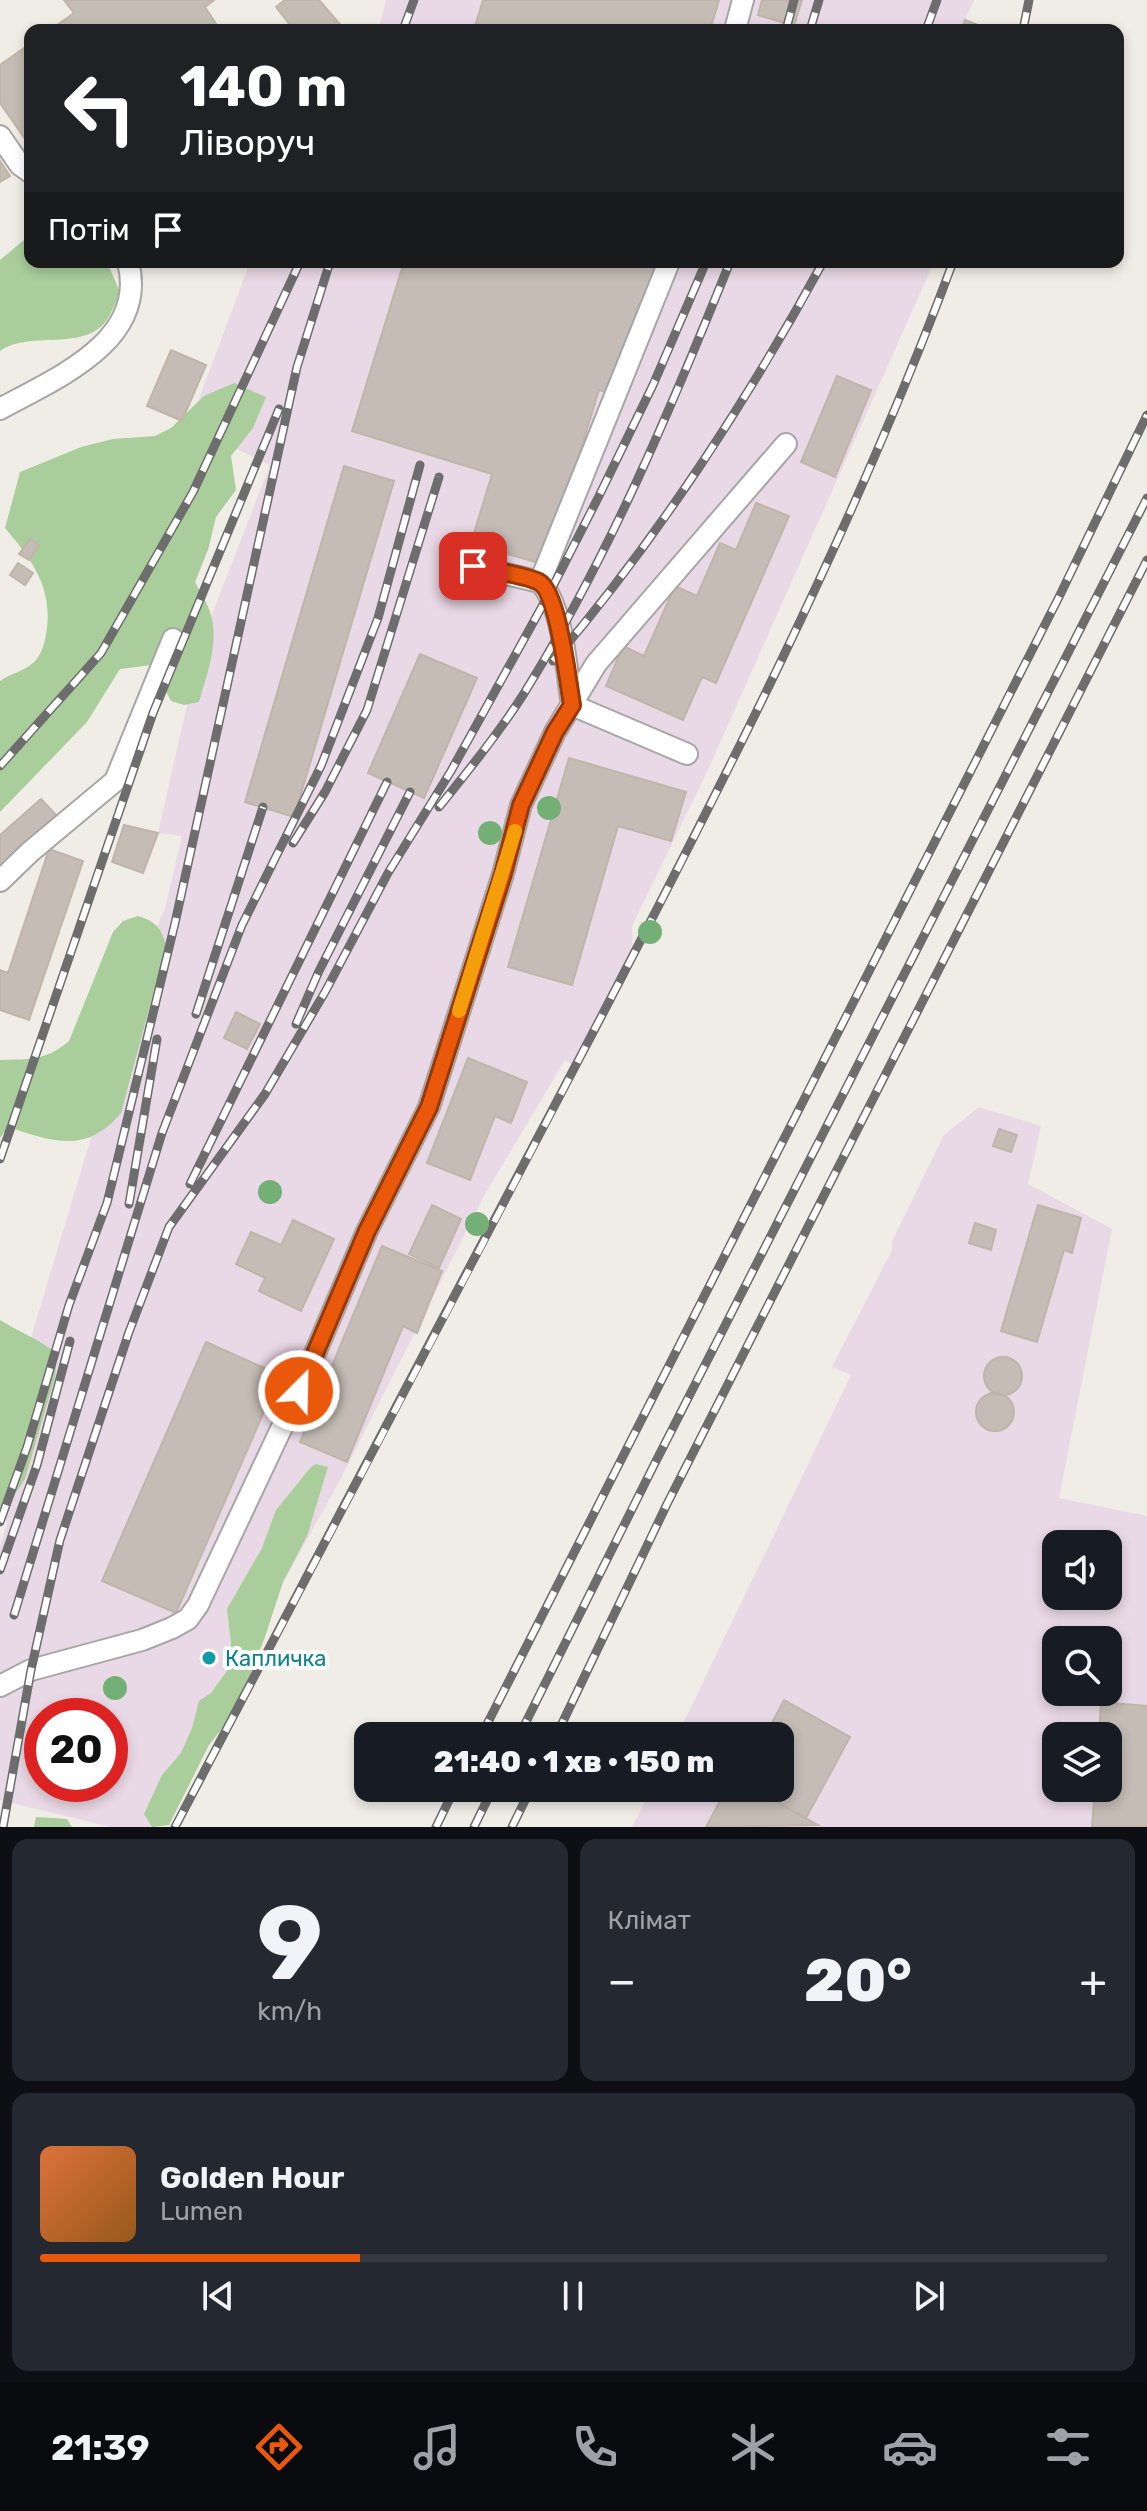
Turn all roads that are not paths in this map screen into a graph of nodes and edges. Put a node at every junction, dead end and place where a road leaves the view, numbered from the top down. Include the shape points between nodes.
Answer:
1 (743, 0) edge
2 (737, 24) edge
3 (0, 136) edge
4 (24, 168) edge
5 (130, 268) edge
6 (667, 268) edge
7 (0, 409) edge
8 (786, 444) dead end
9 (473, 566) dead end
10 (540, 582) junction
11 (173, 639) dead end
12 (572, 705) junction
13 (687, 754) dead end
14 (0, 881) edge
15 (0, 1686) edge

1 - 2 lane
3 - 4 lane
5 - 7 lane via 133,281 124,320 98,352
6 - 10 lane
8 - 12 lane via 596,664
9 - 10 lane
10 - 12 lane via 550,592
11 - 14 lane via 115,781
12 - 13 lane
12 - 15 lane via 521,805 429,1107 367,1231 198,1605 172,1628 31,1670

